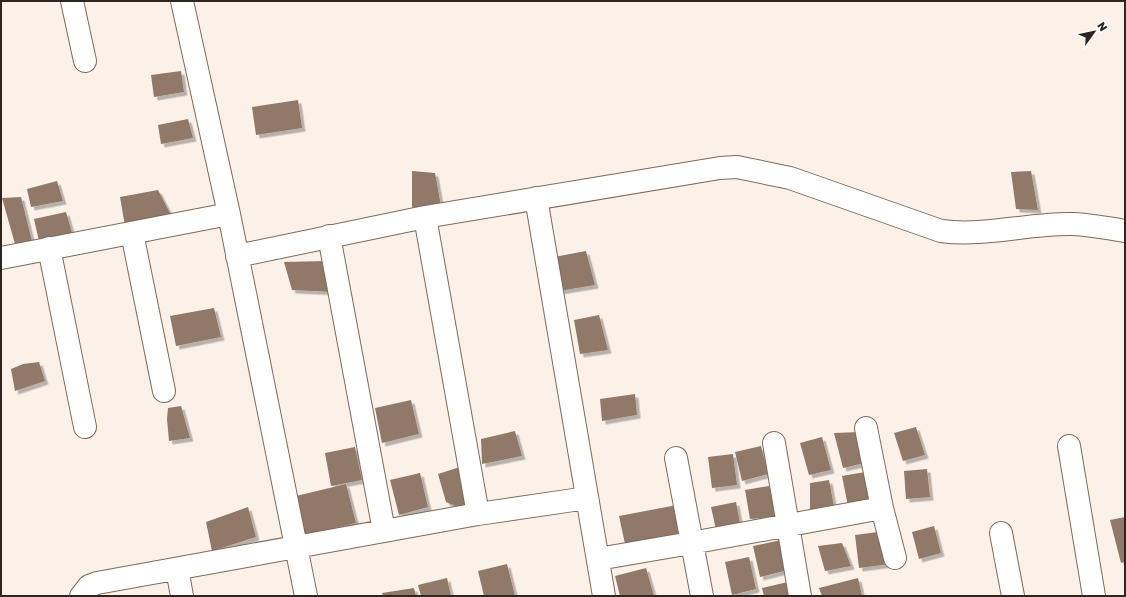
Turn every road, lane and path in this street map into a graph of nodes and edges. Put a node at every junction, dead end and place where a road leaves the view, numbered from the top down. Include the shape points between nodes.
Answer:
1 (72, 1) edge
2 (182, 1) edge
3 (84, 61) dead end
4 (536, 198) junction
5 (229, 214) junction
6 (425, 217) junction
7 (1125, 231) edge
8 (132, 233) junction
9 (330, 236) junction
10 (49, 248) junction
11 (237, 256) junction
12 (1, 258) edge
13 (164, 391) dead end
14 (85, 426) dead end
15 (866, 428) dead end
16 (774, 443) dead end
17 (1069, 446) dead end
18 (676, 458) dead end
19 (587, 498) junction
20 (882, 508) junction
21 (478, 514) junction
22 (788, 525) junction
23 (384, 531) junction
24 (1002, 533) dead end
25 (691, 544) junction
26 (296, 548) junction
27 (598, 558) junction
28 (895, 558) dead end
29 (177, 569) junction
30 (81, 596) edge
31 (182, 596) edge
32 (306, 596) edge
33 (604, 596) edge
34 (702, 596) edge
35 (800, 596) edge
36 (1013, 596) edge
37 (1094, 596) edge

1 - 3 street
2 - 5 street
4 - 6 street
4 - 7 street via 737,167 790,178 941,230 961,233 983,232 1072,224
4 - 19 street
5 - 8 street
5 - 11 street
6 - 9 street
6 - 21 street
8 - 10 street
8 - 13 street
9 - 11 street
9 - 23 street
10 - 12 street
10 - 14 street
11 - 26 street
15 - 20 street
16 - 22 street
17 - 37 street
18 - 25 street
19 - 21 street
19 - 27 street
20 - 22 street
20 - 28 street
21 - 23 street
22 - 25 street
22 - 35 street
23 - 26 street
24 - 36 street
25 - 27 street
25 - 34 street
26 - 29 street
26 - 32 street
27 - 33 street
29 - 30 street via 97,583 89,586
29 - 31 street

